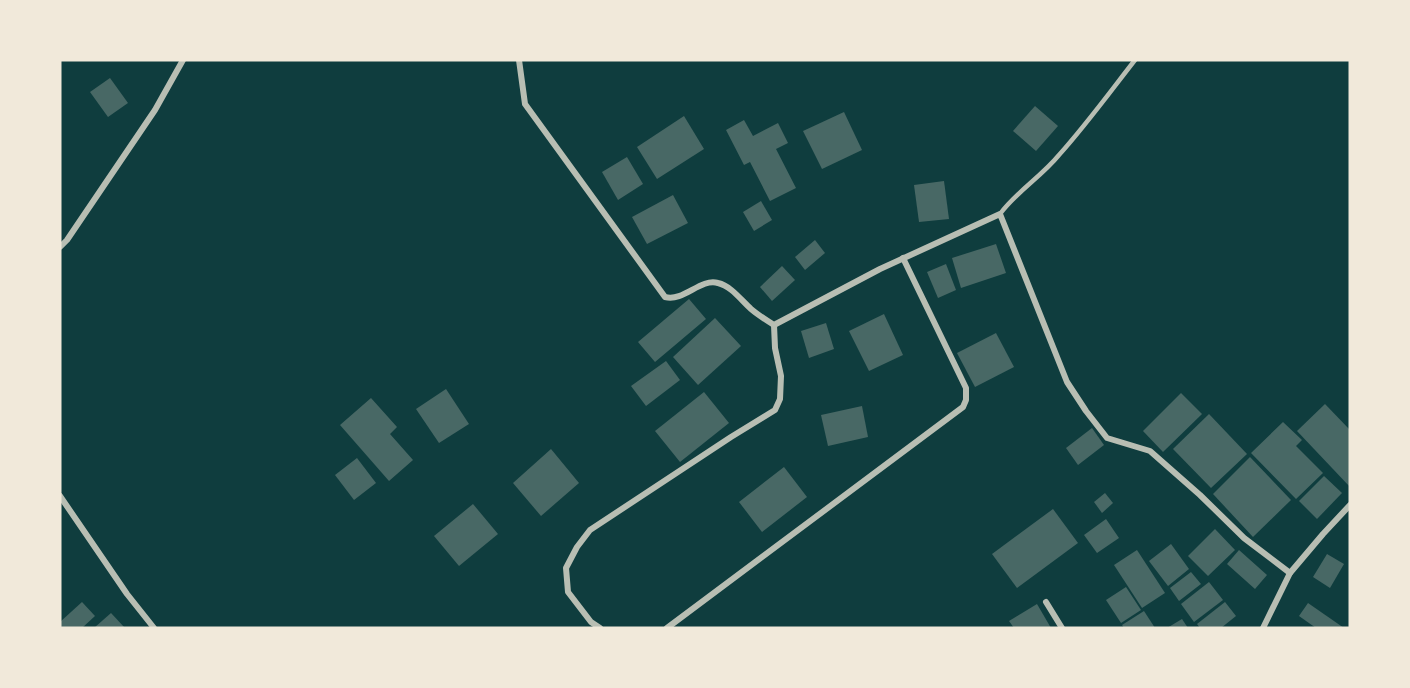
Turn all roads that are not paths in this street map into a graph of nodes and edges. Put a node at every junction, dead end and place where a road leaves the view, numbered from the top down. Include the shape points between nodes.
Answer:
1 (183, 60) edge
2 (519, 60) edge
3 (1135, 60) edge
4 (1000, 214) junction
5 (60, 247) edge
6 (903, 258) junction
7 (774, 325) junction
8 (60, 496) edge
9 (1350, 505) edge
10 (1290, 573) junction
11 (1046, 602) dead end
12 (154, 628) edge
13 (600, 628) edge
14 (667, 628) edge
15 (1062, 628) edge
16 (1263, 628) edge

1 - 5 street via 155,110
2 - 7 street via 525,104 662,295 675,298 711,282 719,283
3 - 4 lane via 1059,156
4 - 6 street
4 - 10 street via 1067,382 1107,438 1150,451 1244,538
6 - 7 street
6 - 14 street via 966,387 963,407
7 - 13 street via 781,376 780,399 775,410 590,530 577,547 566,568 568,592
8 - 12 street
9 - 10 street
10 - 16 street
11 - 15 street

